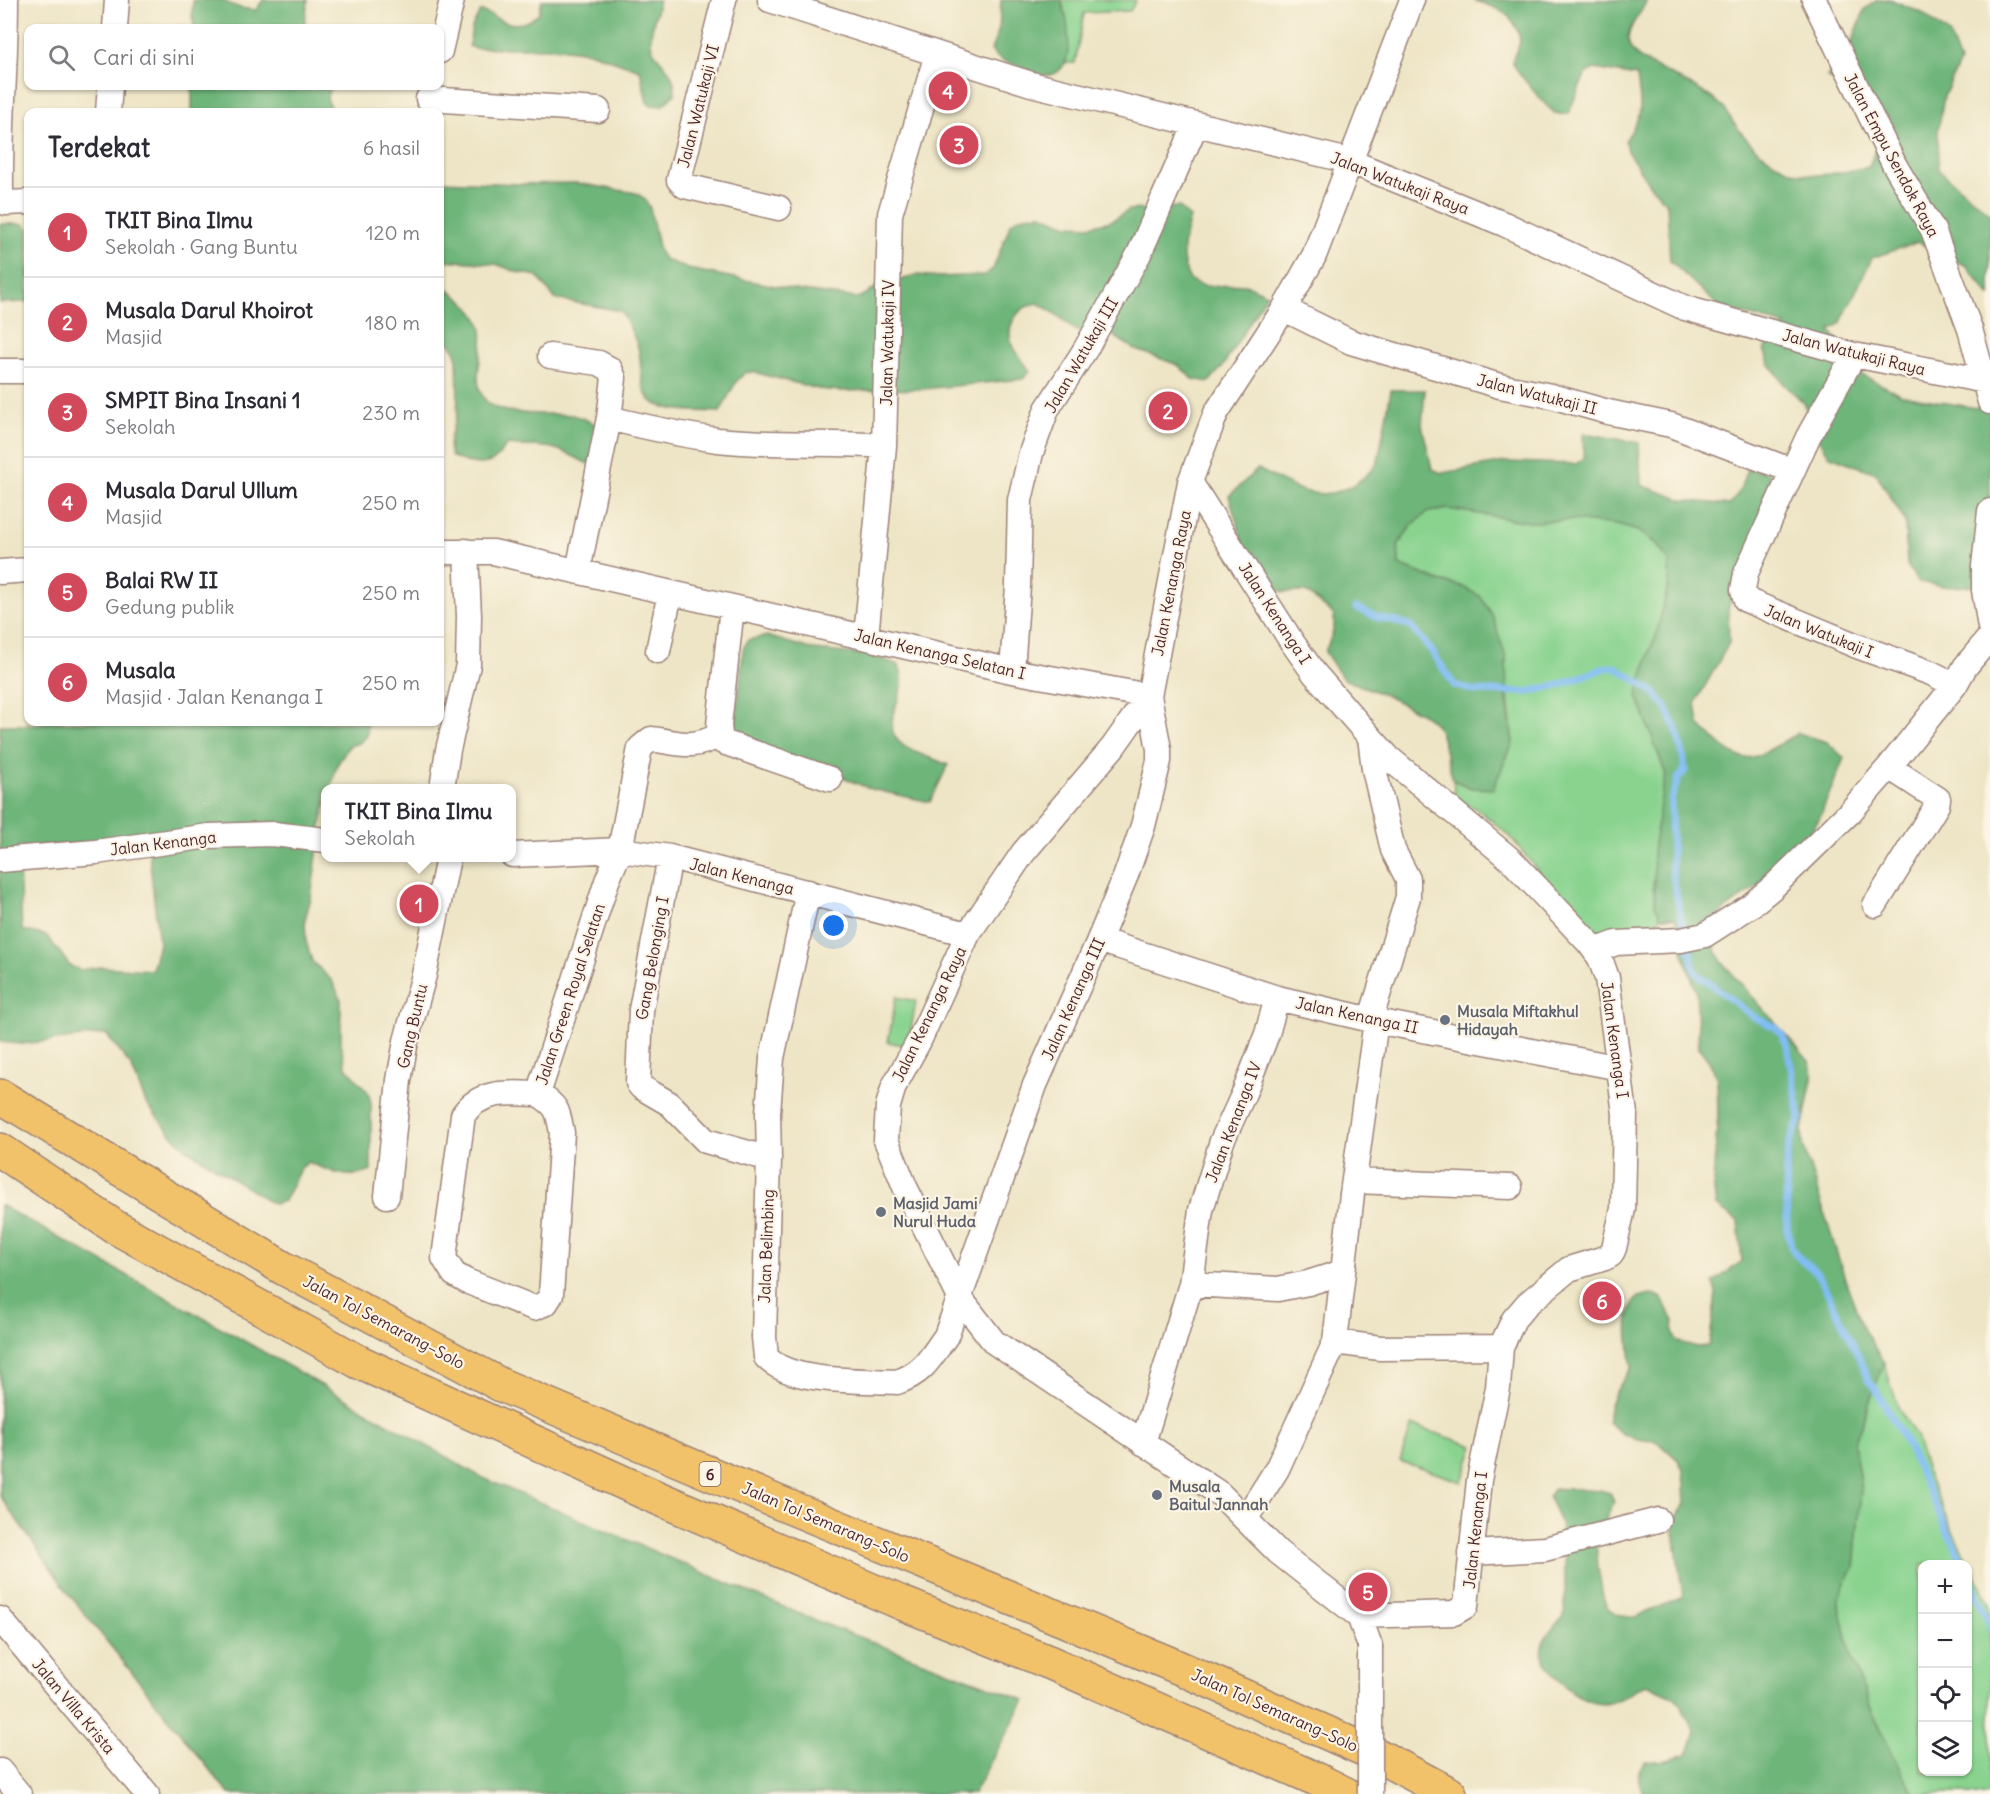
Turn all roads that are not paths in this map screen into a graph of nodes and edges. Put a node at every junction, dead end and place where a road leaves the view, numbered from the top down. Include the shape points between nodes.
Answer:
1 (6, 0) edge
2 (117, 0) edge
3 (452, 0) edge
4 (724, 0) edge
5 (770, 0) edge
6 (1412, 0) edge
7 (1814, 0) edge
8 (115, 24) edge
9 (444, 34) edge
10 (937, 54) junction
11 (110, 90) edge
12 (428, 99) edge
13 (108, 108) edge
14 (598, 110) dead end
15 (1196, 124) junction
16 (1349, 161) junction
17 (24, 202) edge
18 (779, 208) dead end
19 (1284, 309) junction
20 (1980, 331) edge
21 (1854, 355) junction
22 (550, 356) dead end
23 (0, 371) edge
24 (24, 371) edge
25 (1988, 392) edge
26 (609, 418) junction
27 (884, 446) junction
28 (1793, 471) junction
29 (1190, 482) junction
30 (1990, 511) edge
31 (466, 551) junction
32 (444, 552) edge
33 (24, 570) edge
34 (578, 571) junction
35 (0, 572) edge
36 (670, 592) junction
37 (732, 607) junction
38 (1990, 627) edge
39 (1990, 636) edge
40 (866, 637) junction
41 (658, 651) dead end
42 (1012, 671) junction
43 (1955, 685) junction
44 (1149, 696) junction
45 (720, 735) junction
46 (1370, 737) junction
47 (1889, 768) junction
48 (830, 779) dead end
49 (442, 784) edge
50 (321, 839) edge
51 (620, 850) junction
52 (516, 855) edge
53 (670, 857) junction
54 (0, 860) edge
55 (447, 862) edge
56 (808, 892) junction
57 (1875, 905) dead end
58 (968, 934) junction
59 (1099, 940) junction
60 (1595, 951) junction
61 (1277, 998) junction
62 (1374, 1019) junction
63 (1620, 1068) junction
64 (538, 1094) junction
65 (0, 1096) edge
66 (0, 1149) edge
67 (769, 1159) junction
68 (1354, 1181) junction
69 (1510, 1187) dead end
70 (387, 1196) dead end
71 (1343, 1272) junction
72 (1191, 1284) junction
73 (960, 1298) junction
74 (1335, 1342) junction
75 (1501, 1347) junction
76 (1143, 1443) junction
77 (1246, 1518) junction
78 (1658, 1520) dead end
79 (1472, 1553) junction
80 (1359, 1616) junction
81 (0, 1619) edge
82 (0, 1771) edge
83 (19, 1794) edge
84 (147, 1794) edge
85 (1346, 1794) edge
86 (1370, 1794) edge
87 (1450, 1794) edge

1 - 17 street via 1,193 6,203
2 - 8 street
3 - 9 street
4 - 18 street, Jalan Watukaji VI via 679,180 685,186
5 - 10 street, Jalan Watukaji Raya
6 - 16 street
7 - 20 street, Jalan Empu Sendok Raya via 1894,164 1933,230
10 - 15 street, Jalan Watukaji Raya via 1031,84
10 - 27 street, Jalan Watukaji IV via 890,214
11 - 13 street
12 - 14 street
15 - 16 street, Jalan Watukaji Raya
15 - 42 street, Jalan Watukaji III via 1139,254 1047,409 1031,453 1020,500
16 - 19 street via 1314,256
16 - 21 street, Jalan Watukaji Raya via 1504,224 1685,308
19 - 28 street, Jalan Watukaji II via 1351,342 1500,386 1671,425
19 - 29 street via 1216,413
20 - 25 street, Jalan Empu Sendok Raya
21 - 25 street, Jalan Watukaji Raya
21 - 28 street, Jalan Watukaji I
22 - 26 street via 599,363 610,369 614,378
23 - 24 street
26 - 27 street via 719,440
26 - 34 street
27 - 40 street, Jalan Watukaji IV
28 - 43 street, Jalan Watukaji I via 1746,573 1746,600
29 - 44 street, Jalan Kenanga Raya
29 - 46 street, Jalan Kenanga I via 1292,642
30 - 38 street via 1984,590
31 - 32 street, Jalan Kenanga Selatan I
31 - 34 street, Jalan Kenanga Selatan I via 493,552
31 - 49 street via 468,665
33 - 35 street
34 - 36 street, Jalan Kenanga Selatan I
36 - 37 street, Jalan Kenanga Selatan I
36 - 41 street
37 - 40 street, Jalan Kenanga Selatan I
37 - 45 street
39 - 43 street
40 - 42 street, Jalan Kenanga Selatan I
42 - 44 street, Jalan Kenanga Selatan I
43 - 47 street
44 - 58 street, Jalan Kenanga Raya via 1113,747 1023,853
44 - 59 street, Jalan Kenanga III via 1159,761 1143,826
45 - 48 street via 731,747
45 - 51 street, Jalan Green Royal Selatan via 693,745 651,739 640,748
46 - 60 street, Jalan Kenanga I via 1389,758 1510,861
46 - 62 street via 1393,850 1408,879 1408,897
47 - 57 street via 1938,799
47 - 60 street via 1850,812 1750,906 1693,937 1616,943
50 - 54 street, Jalan Kenanga via 273,834 209,836 96,852
51 - 52 street, Jalan Kenanga
51 - 53 street, Jalan Kenanga
51 - 64 street, Jalan Green Royal Selatan via 606,881
53 - 56 street, Jalan Kenanga
53 - 67 street, Gang Belonging I via 641,1010 638,1083 670,1104 706,1141
55 - 70 street, Gang Buntu via 406,1041
56 - 58 street, Jalan Kenanga
56 - 67 street, Jalan Belimbing via 771,1058
58 - 73 street, Jalan Kenanga Raya via 894,1086 886,1132 905,1187
59 - 61 street, Jalan Kenanga II
59 - 73 street, Jalan Kenanga III via 1035,1085
60 - 63 street, Jalan Kenanga I via 1607,978
61 - 62 street, Jalan Kenanga II
61 - 72 street, Jalan Kenanga IV via 1268,1034 1222,1141 1201,1210
62 - 63 street, Jalan Kenanga II
62 - 68 street
63 - 75 street, Jalan Kenanga I via 1625,1114 1623,1209 1614,1248 1605,1258 1569,1269 1527,1304 1514,1319
64 - 64 street, Jalan Green Royal Selatan via 554,1104 562,1134 551,1295 546,1303 534,1308 466,1281 454,1274 444,1258 463,1115 484,1097 501,1093
65 - 87 highway, Jalan Tol Semarang–Solo / 6 via 283,1268 501,1385 1173,1665 1377,1755
66 - 85 highway via 115,1227 359,1362 644,1492 1051,1663
67 - 73 street, Jalan Belimbing via 764,1337 766,1357 777,1367 820,1379 897,1382 909,1378 921,1370 946,1335
68 - 69 street
68 - 71 street
71 - 72 street via 1278,1289
71 - 74 street
72 - 76 street, Jalan Kenanga IV
73 - 76 street, Jalan Kenanga Raya via 994,1342
74 - 75 street via 1380,1348
74 - 77 street via 1277,1469
75 - 79 street, Jalan Kenanga I via 1498,1388 1479,1480
76 - 77 street, Jalan Kenanga Raya via 1220,1494
77 - 80 street, Jalan Kenanga Raya via 1278,1552
78 - 79 street via 1545,1549
79 - 80 street, Jalan Kenanga I via 1466,1606 1460,1611
80 - 86 street, bridge via 1370,1646
81 - 84 street, Jalan Villa Krista
82 - 83 street

